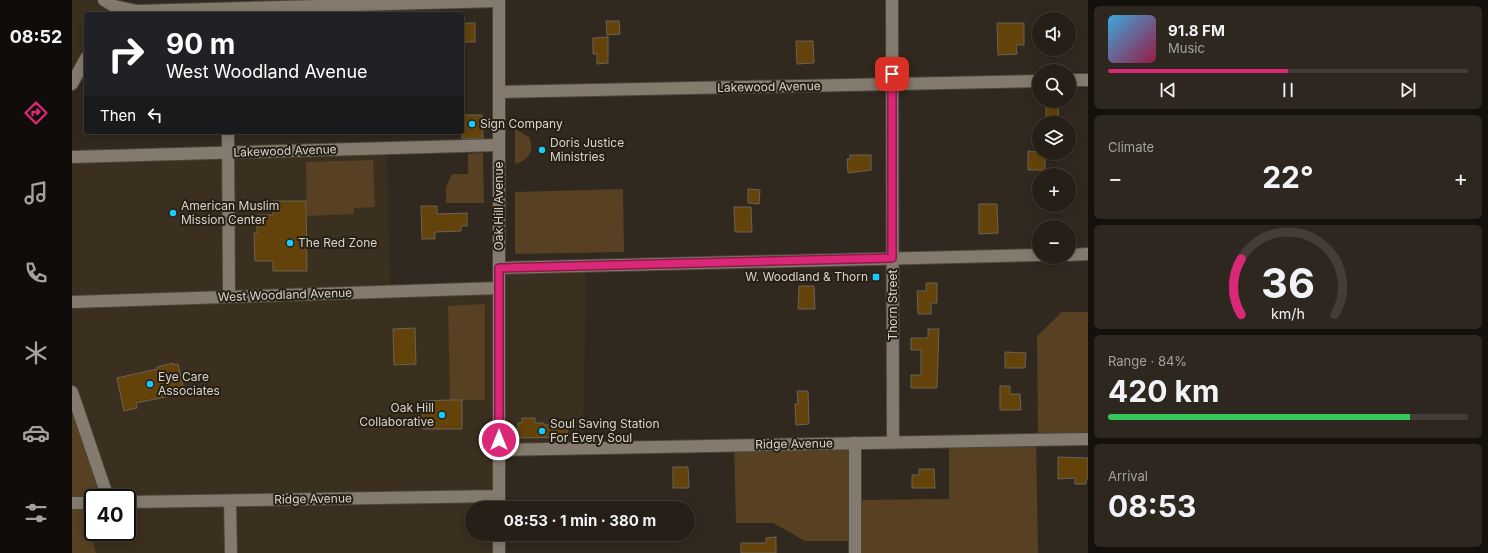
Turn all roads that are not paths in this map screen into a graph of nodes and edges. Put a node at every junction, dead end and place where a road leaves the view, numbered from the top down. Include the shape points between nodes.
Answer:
1 (499, 0) edge
2 (892, 0) edge
3 (302, 3) edge
4 (111, 5) edge
5 (228, 11) edge
6 (84, 62) edge
7 (1076, 80) edge
8 (1088, 80) edge
9 (1032, 81) edge
10 (72, 84) edge
11 (892, 84) junction
12 (499, 92) junction
13 (228, 134) edge
14 (498, 145) junction
15 (228, 152) junction
16 (72, 157) edge
17 (1088, 254) edge
18 (1032, 255) edge
19 (1076, 255) edge
20 (892, 258) junction
21 (499, 268) junction
22 (499, 288) junction
23 (229, 297) junction
24 (72, 302) edge
25 (72, 392) edge
26 (1088, 439) edge
27 (855, 443) junction
28 (893, 443) junction
29 (499, 450) junction
30 (105, 489) edge
31 (230, 501) junction
32 (499, 501) edge
33 (136, 502) edge
34 (465, 502) edge
35 (72, 503) edge
36 (84, 503) edge
37 (499, 541) edge
38 (230, 553) edge
39 (499, 553) edge
40 (855, 553) edge

1 - 3 street
1 - 12 street, Oak Hill Avenue
2 - 11 street, Thorn Street
3 - 5 street
4 - 5 street via 137,12
6 - 10 street
7 - 8 street
9 - 11 street, Lakewood Avenue
11 - 12 street, Lakewood Avenue
11 - 20 street, Thorn Street
12 - 14 street, Oak Hill Avenue
13 - 15 street
14 - 15 street, Lakewood Avenue
14 - 21 street, Oak Hill Avenue
15 - 16 street, Lakewood Avenue
15 - 23 street
17 - 19 street
18 - 20 street
20 - 21 street
20 - 28 street, Thorn Street
21 - 22 street, Oak Hill Avenue
22 - 23 street, West Woodland Avenue
22 - 29 street, Oak Hill Avenue
23 - 24 street, West Woodland Avenue
25 - 30 street
26 - 28 street, Ridge Avenue
27 - 28 street, Ridge Avenue
27 - 29 street, Ridge Avenue
27 - 40 street
29 - 32 street, Oak Hill Avenue
31 - 33 street, Ridge Avenue
31 - 34 street, Ridge Avenue
31 - 38 street
35 - 36 street
37 - 39 street

